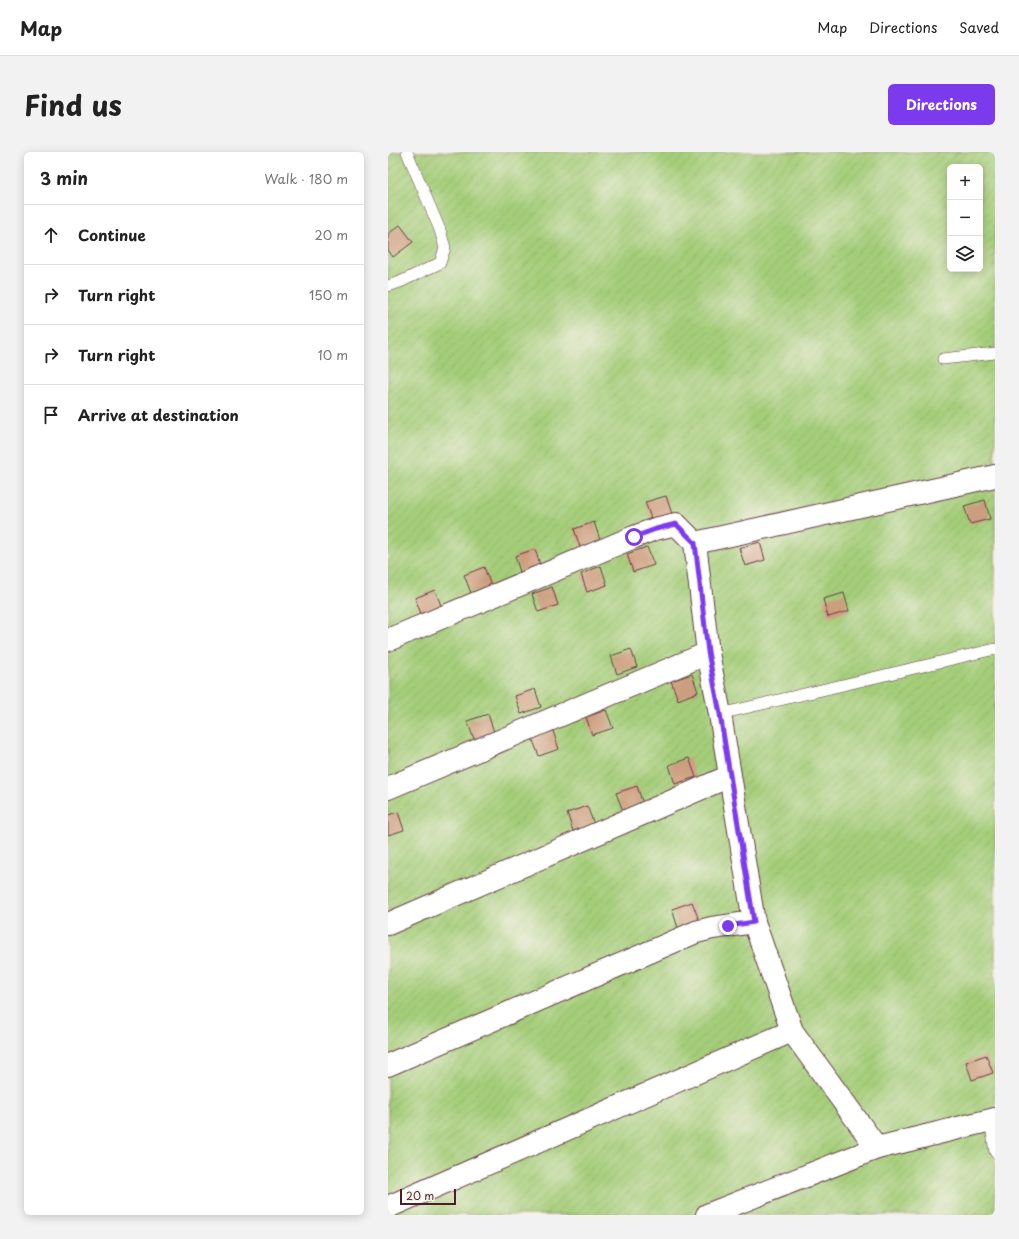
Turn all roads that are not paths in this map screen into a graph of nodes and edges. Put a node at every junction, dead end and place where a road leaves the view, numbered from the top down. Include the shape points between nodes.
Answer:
1 (407, 152) edge
2 (388, 286) edge
3 (995, 353) edge
4 (943, 359) dead end
5 (995, 476) edge
6 (695, 543) junction
7 (388, 640) edge
8 (995, 649) edge
9 (708, 652) junction
10 (720, 714) junction
11 (730, 776) junction
12 (388, 788) edge
13 (754, 922) junction
14 (388, 924) edge
15 (792, 1031) junction
16 (388, 1065) edge
17 (992, 1119) edge
18 (877, 1148) junction
19 (995, 1152) edge
20 (388, 1207) edge
21 (707, 1215) edge

1 - 2 lane via 445,248 440,263
3 - 4 lane
5 - 6 street
6 - 7 street via 676,524 656,529
6 - 9 street
8 - 10 lane
9 - 10 street
9 - 12 street
10 - 11 street
11 - 13 street
11 - 14 street
13 - 15 street
13 - 16 street via 696,932
15 - 18 street
15 - 20 street
17 - 18 street
17 - 19 lane
18 - 21 street

